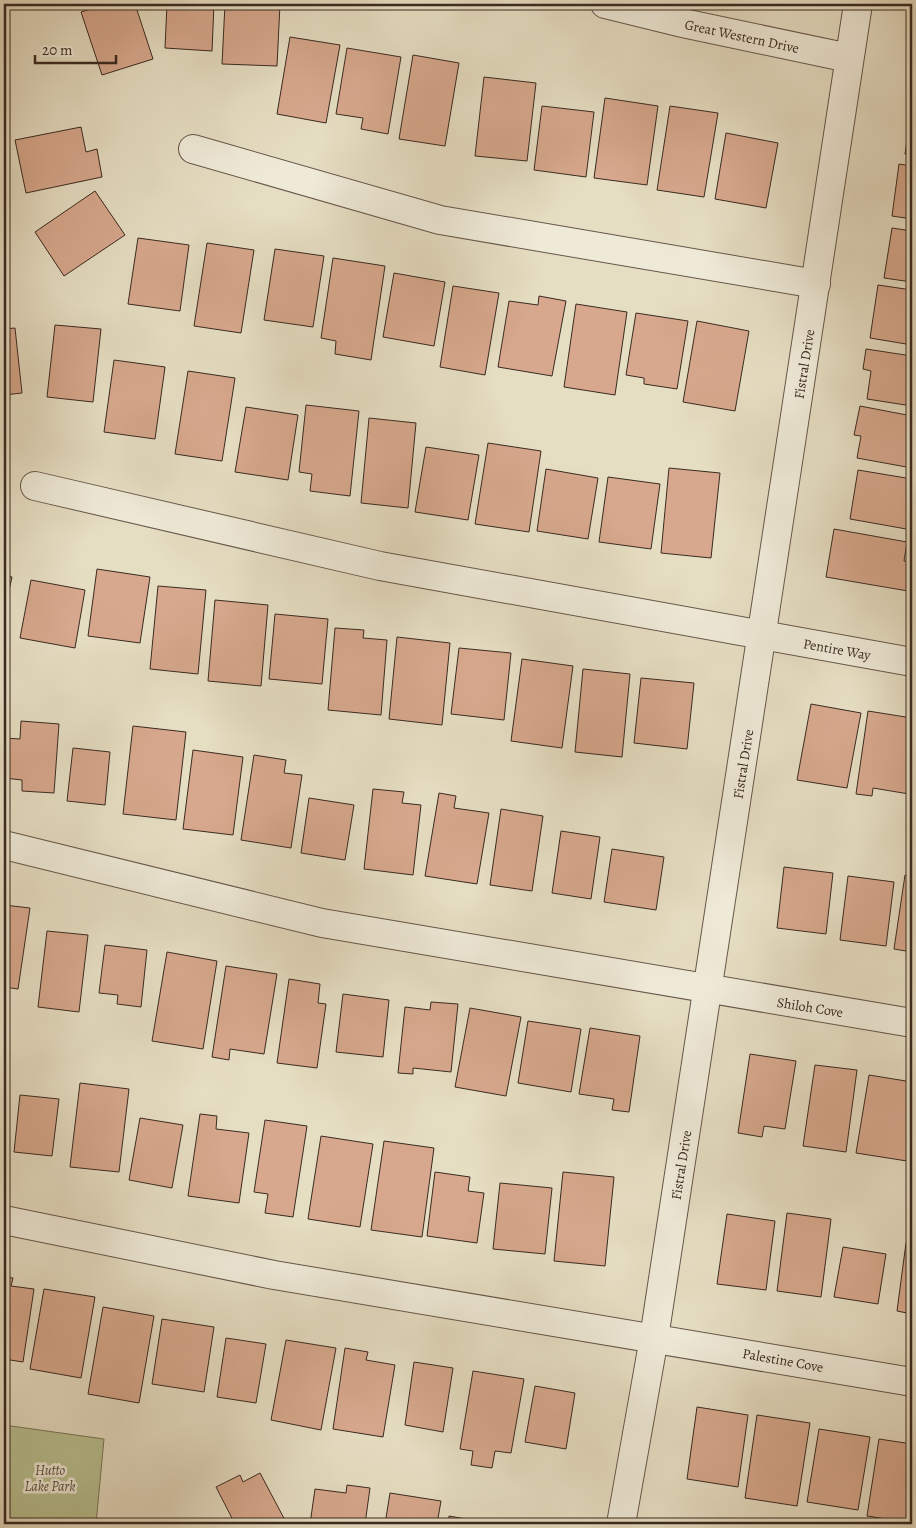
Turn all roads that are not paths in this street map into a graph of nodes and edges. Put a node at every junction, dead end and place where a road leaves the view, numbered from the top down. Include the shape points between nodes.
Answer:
1 (605, 4) edge
2 (858, 4) edge
3 (849, 58) junction
4 (193, 149) dead end
5 (816, 284) junction
6 (36, 486) dead end
7 (762, 636) junction
8 (912, 662) edge
9 (4, 845) edge
10 (708, 990) junction
11 (912, 1024) edge
12 (4, 1220) edge
13 (654, 1338) junction
14 (912, 1382) edge
15 (621, 1524) edge

1 - 3 street, Great Western Drive
2 - 3 street, Fistral Drive
3 - 5 street, Fistral Drive
4 - 5 street via 440,220
5 - 7 street, Fistral Drive
6 - 7 street, Pentire Way via 380,566
7 - 8 street, Pentire Way
7 - 10 street, Fistral Drive
9 - 10 street, Shiloh Cove via 322,923
10 - 11 street, Shiloh Cove
10 - 13 street, Fistral Drive
12 - 13 street, Palestine Cove via 274,1275
13 - 14 street, Palestine Cove
13 - 15 street, Fistral Drive

